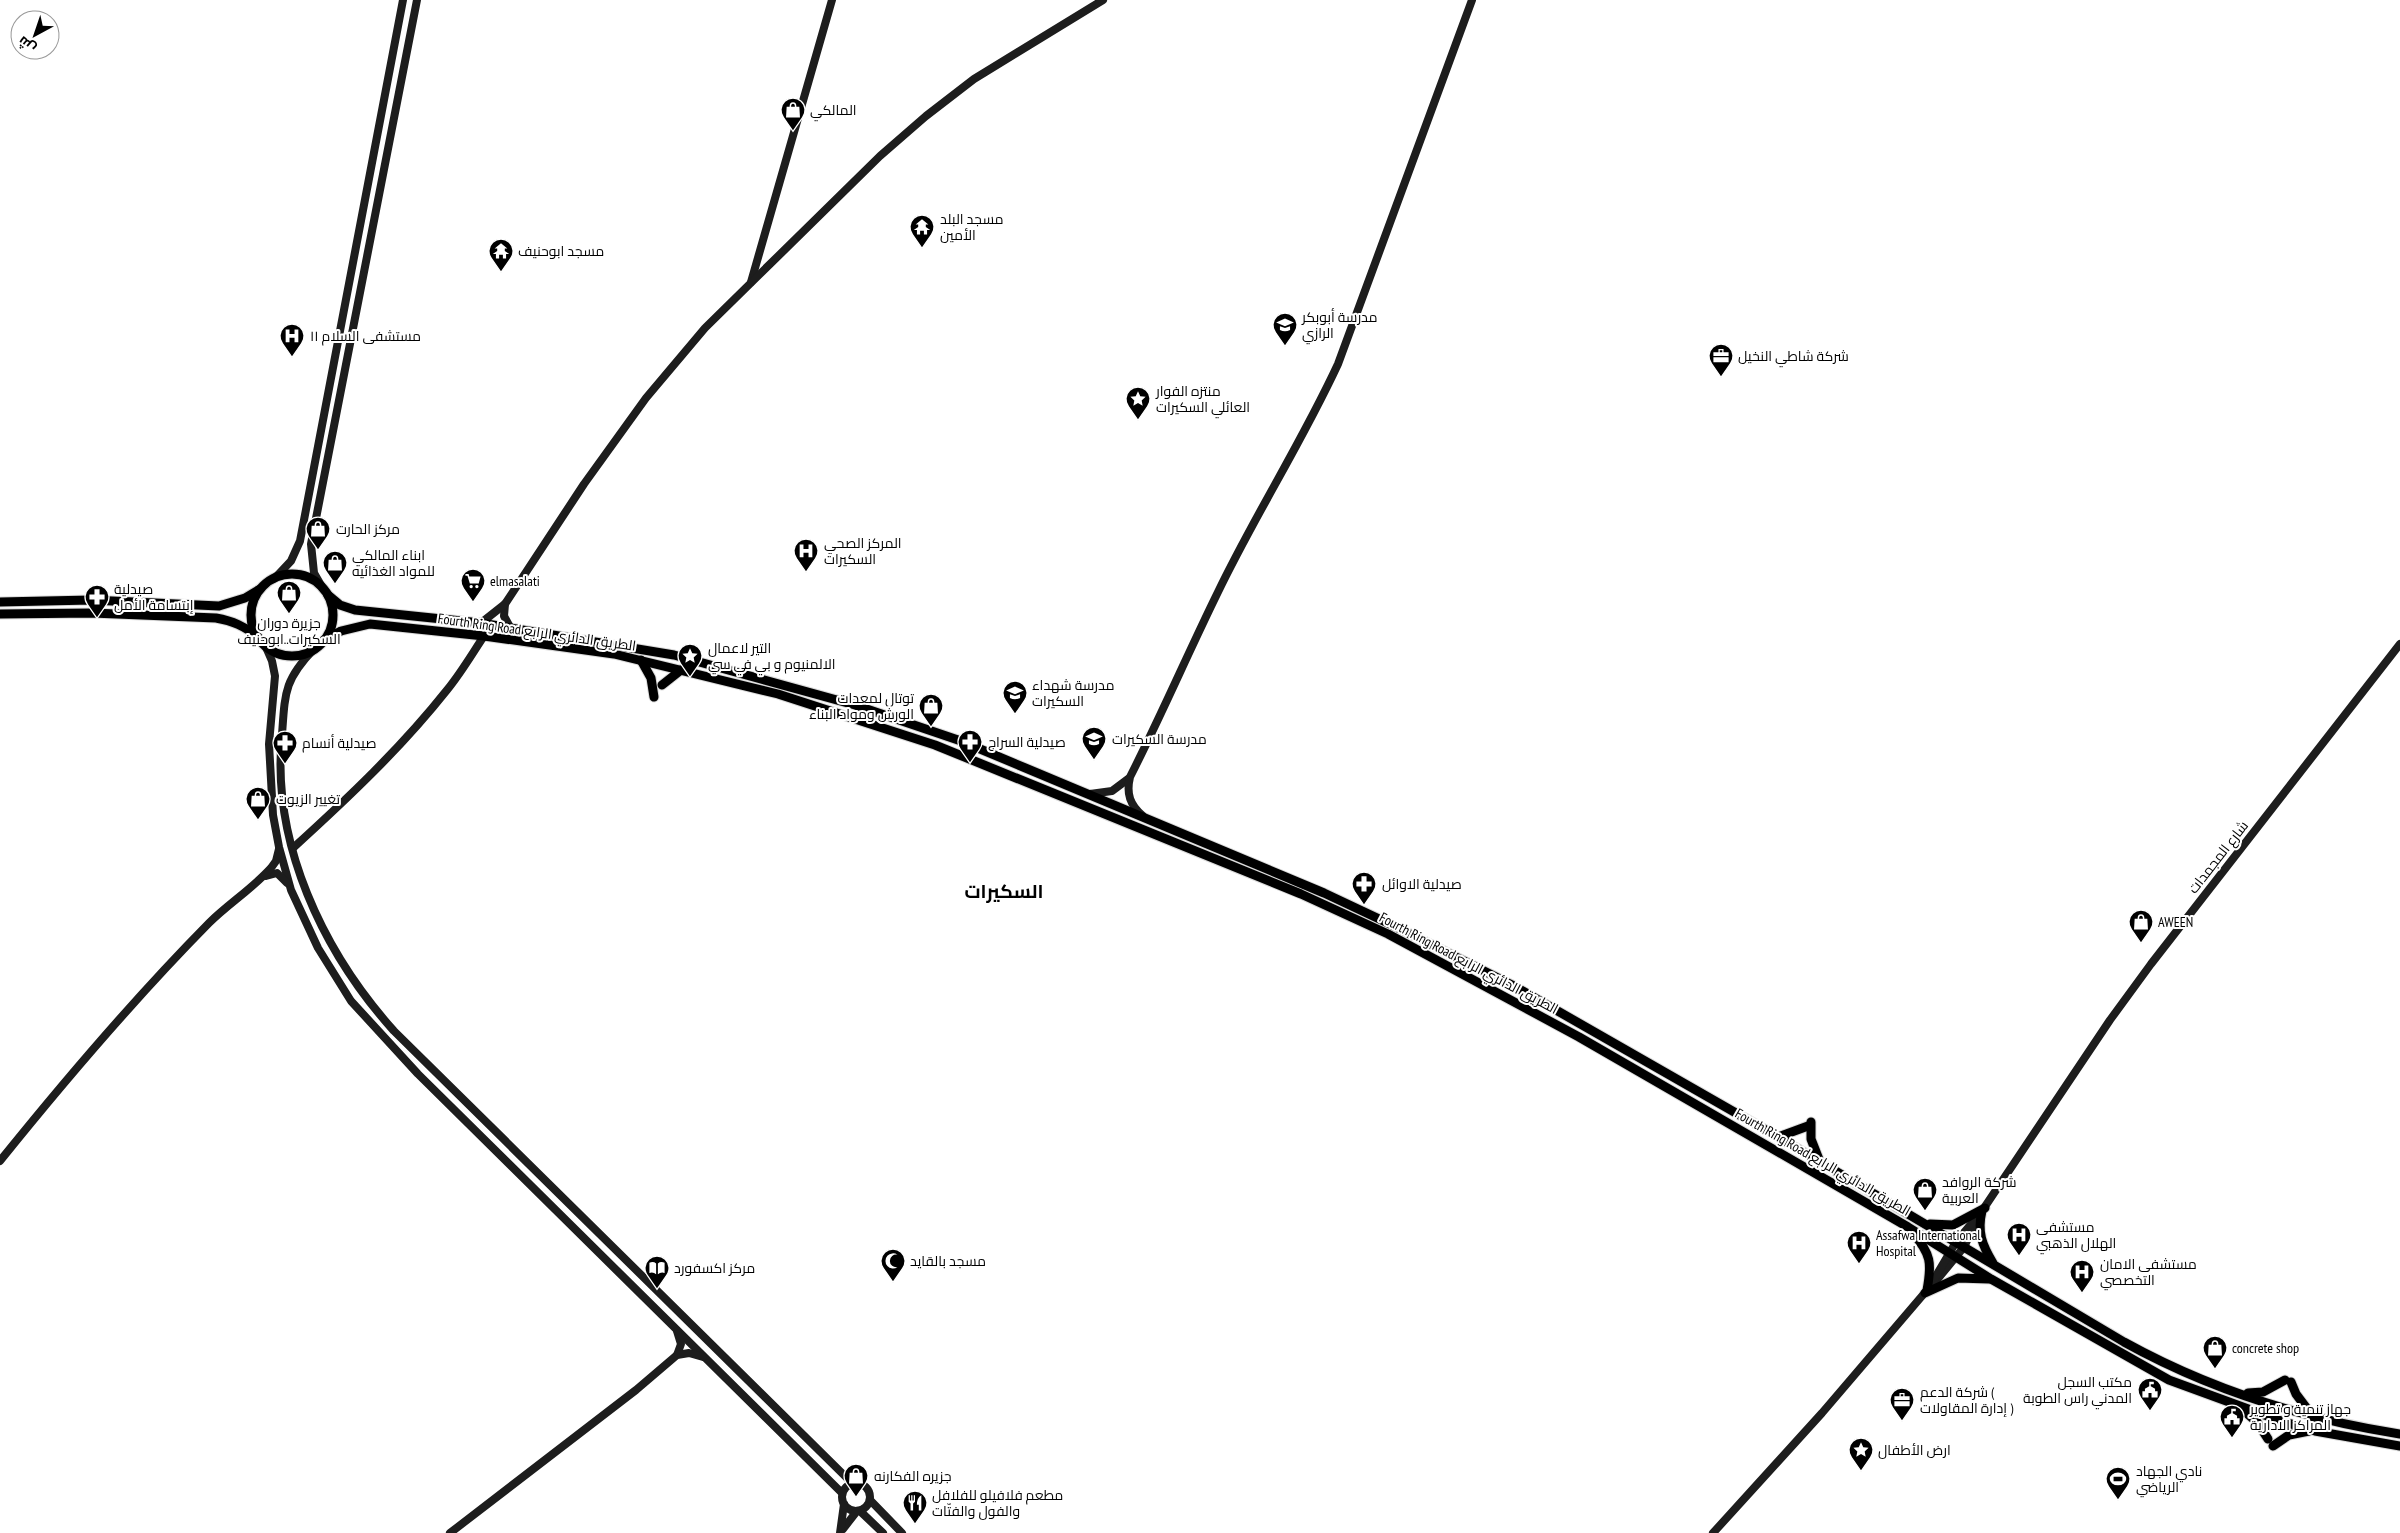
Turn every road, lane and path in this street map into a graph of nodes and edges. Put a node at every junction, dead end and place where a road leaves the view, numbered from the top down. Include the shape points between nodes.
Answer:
1 (403, 0) edge
2 (417, 0) edge
3 (832, 0) edge
4 (1103, 0) edge
5 (1472, 0) edge
6 (750, 284) junction
7 (275, 578) junction
8 (260, 589) junction
9 (325, 591) junction
10 (0, 602) edge
11 (505, 604) junction
12 (0, 614) edge
13 (481, 623) junction
14 (510, 627) junction
15 (484, 636) junction
16 (258, 637) junction
17 (324, 640) junction
18 (2400, 644) edge
19 (265, 645) junction
20 (314, 649) junction
21 (640, 660) junction
22 (681, 670) junction
23 (662, 685) dead end
24 (654, 697) dead end
25 (1130, 777) junction
26 (1085, 793) junction
27 (1147, 819) junction
28 (279, 847) junction
29 (292, 848) junction
30 (262, 878) junction
31 (291, 890) junction
32 (1392, 925) junction
33 (1388, 934) junction
34 (427, 1064) junction
35 (418, 1074) junction
36 (1778, 1137) junction
37 (0, 1161) edge
38 (1820, 1162) junction
39 (1982, 1211) junction
40 (1923, 1223) junction
41 (1908, 1227) junction
42 (1960, 1245) junction
43 (1952, 1255) junction
44 (1994, 1266) junction
45 (1991, 1279) junction
46 (1927, 1290) junction
47 (676, 1329) junction
48 (677, 1355) junction
49 (705, 1357) junction
50 (2231, 1390) junction
51 (2237, 1405) junction
52 (2314, 1418) junction
53 (2315, 1431) junction
54 (2400, 1434) edge
55 (2400, 1446) edge
56 (852, 1483) junction
57 (842, 1493) junction
58 (870, 1500) junction
59 (844, 1504) junction
60 (858, 1511) junction
61 (450, 1533) edge
62 (840, 1533) edge
63 (883, 1533) edge
64 (902, 1533) edge
65 (1713, 1533) edge

1 - 7 main road via 300,541 290,561
2 - 9 main road via 311,544 314,573
3 - 6 main road
4 - 6 main road via 974,79 926,116 880,156
5 - 25 main road via 1338,364 1217,593
6 - 11 main road via 686,348 646,398 584,484
7 - 8 main road
7 - 9 main road via 295,574 314,581
8 - 10 main road via 238,601 219,606 92,600
8 - 16 main road via 251,618
9 - 13 main road, Fourth Ring Road الطريق الدائري الرابع via 340,605 355,610
9 - 17 main road via 331,604 332,623
11 - 13 main road
11 - 14 main road via 504,616
12 - 16 main road via 92,613 216,618 245,627
13 - 14 main road, Fourth Ring Road الطريق الدائري الرابع
14 - 26 main road, Fourth Ring Road الطريق الدائري الرابع via 674,655 855,705 961,741
15 - 17 main road, Fourth Ring Road الطريق الدائري الرابع via 370,624 341,630
15 - 21 main road, Fourth Ring Road الطريق الدائري الرابع
15 - 29 main road via 448,689 418,725 372,774
16 - 19 main road
17 - 20 main road
18 - 39 main road, شارع المجمدات via 2145,972
19 - 20 main road via 289,656
19 - 28 main road via 274,676 269,744 273,815
20 - 29 main road via 293,673 284,710 280,776
21 - 22 main road, Fourth Ring Road الطريق الدائري الرابع
21 - 24 main road via 652,678
22 - 23 main road
22 - 33 main road, Fourth Ring Road الطريق الدائري الرابع via 778,694 934,745 1292,890
25 - 26 main road via 1112,791
25 - 27 main road via 1129,798
26 - 27 main road, Fourth Ring Road الطريق الدائري الرابع
27 - 32 main road, Fourth Ring Road الطريق الدائري الرابع
28 - 30 main road via 276,862
28 - 31 main road
29 - 34 main road via 316,914 346,969 377,1012
30 - 31 main road via 277,873
30 - 37 main road via 210,922 168,966 87,1056
31 - 35 main road via 318,948 351,1001
32 - 33 main road
32 - 36 main road, Fourth Ring Road الطريق الدائري الرابع via 1514,986
33 - 41 main road, Fourth Ring Road الطريق الدائري الرابع via 1579,1036
34 - 35 main road
34 - 56 main road
35 - 47 main road
36 - 38 main road, Fourth Ring Road الطريق الدائري الرابع
36 - 38 main road via 1810,1124 1811,1139
38 - 40 main road, Fourth Ring Road الطريق الدائري الرابع
39 - 40 main road via 1953,1225
39 - 42 main road, شارع المجمدات
39 - 44 main road via 1980,1239
40 - 42 main road, Fourth Ring Road الطريق الدائري الرابع
41 - 43 main road, Fourth Ring Road الطريق الدائري الرابع
41 - 46 main road via 1928,1255
42 - 43 main road, شارع المجمدات
42 - 44 main road, Fourth Ring Road الطريق الدائري الرابع
43 - 45 main road, Fourth Ring Road الطريق الدائري الرابع
43 - 46 main road, شارع المجمدات
44 - 50 main road, Fourth Ring Road الطريق الدائري الرابع via 2150,1356
45 - 46 main road via 1958,1278
45 - 51 main road, Fourth Ring Road الطريق الدائري الرابع via 2169,1380
46 - 65 main road, شارع المجمدات via 1822,1414
47 - 48 main road via 681,1344
47 - 49 main road
48 - 49 main road via 689,1353
48 - 61 main road
49 - 57 main road
50 - 52 main road, Fourth Ring Road الطريق الدائري الرابع
50 - 52 main road via 2263,1392 2288,1381
51 - 53 main road, Fourth Ring Road الطريق الدائري الرابع
51 - 53 main road via 2251,1416 2271,1442
52 - 54 main road, Fourth Ring Road الطريق الدائري الرابع
53 - 55 main road, Fourth Ring Road الطريق الدائري الرابع
56 - 57 main road
56 - 58 main road via 868,1488
57 - 59 main road
58 - 60 main road
58 - 64 main road
59 - 60 main road via 849,1510
59 - 62 main road
60 - 62 main road
60 - 63 main road

